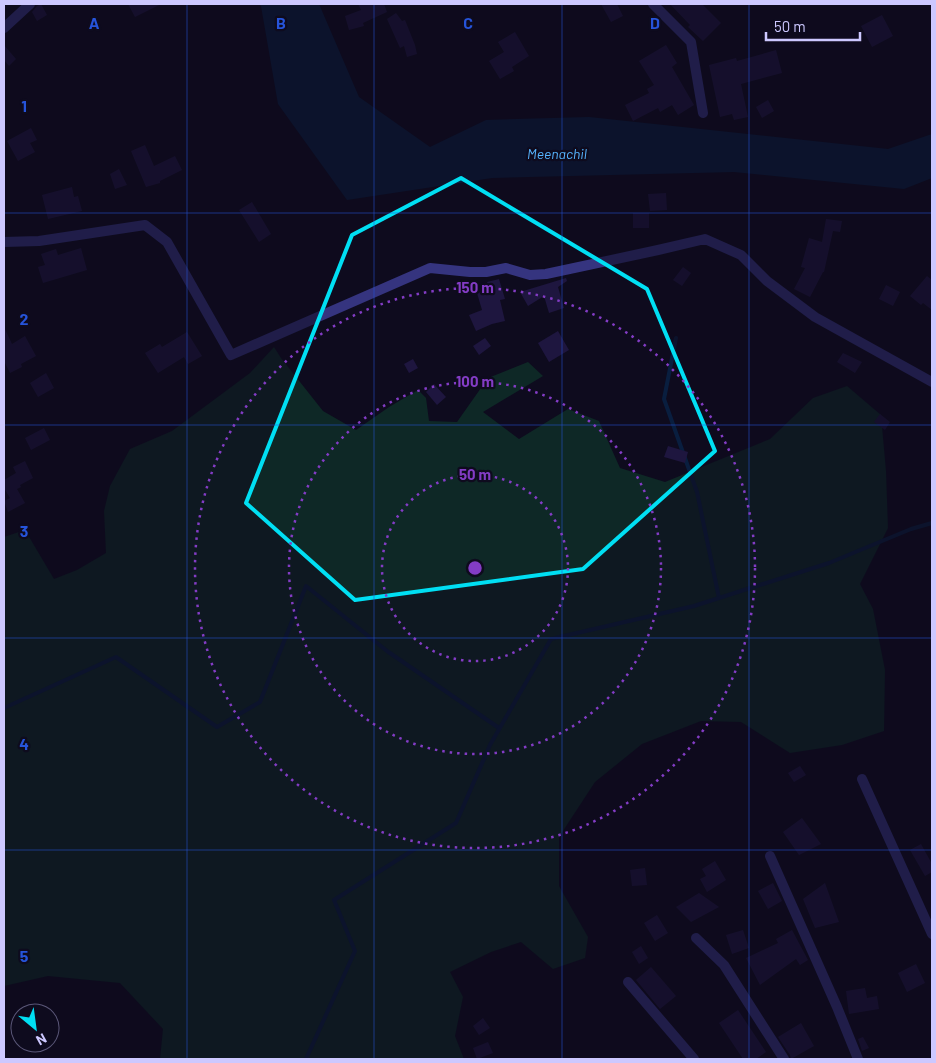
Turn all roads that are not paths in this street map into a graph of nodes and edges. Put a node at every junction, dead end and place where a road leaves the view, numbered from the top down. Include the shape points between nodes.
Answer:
1 (30, 4) edge
2 (653, 4) edge
3 (4, 28) edge
4 (703, 113) dead end
5 (4, 242) edge
6 (932, 382) edge
7 (862, 780) dead end
8 (770, 856) dead end
9 (932, 934) edge
10 (696, 938) dead end
11 (628, 982) dead end
12 (694, 1059) edge
13 (784, 1059) edge
14 (858, 1059) edge

1 - 3 street
2 - 4 street via 691,42
5 - 6 street via 39,241 145,225 168,242 231,355 430,268 486,272 506,268 530,275 546,274 705,238 741,255 767,281 814,317
7 - 9 street
8 - 14 street
10 - 13 street via 724,965
11 - 12 street

